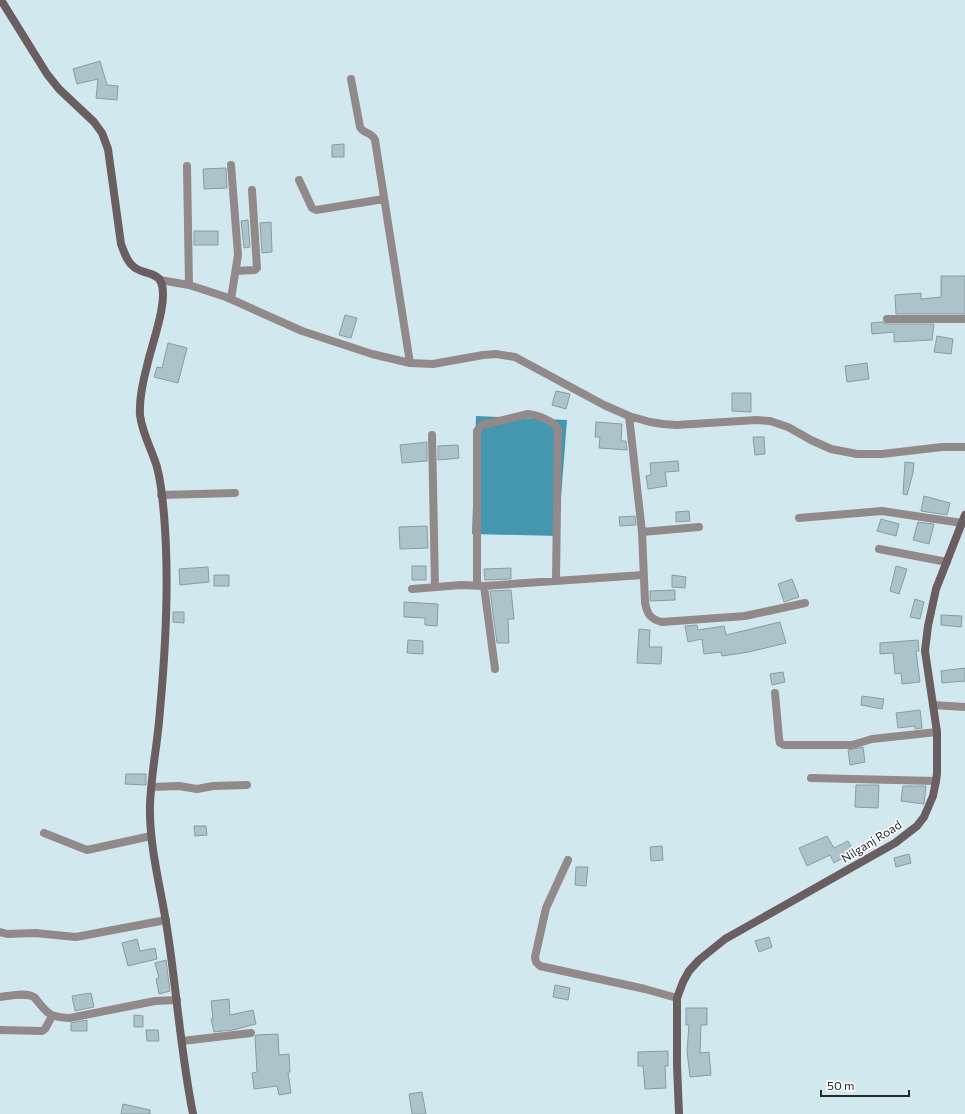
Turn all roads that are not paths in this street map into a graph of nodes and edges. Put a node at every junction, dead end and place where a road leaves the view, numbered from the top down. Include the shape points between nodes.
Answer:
1 (1, 0) edge
2 (352, 79) dead end
3 (186, 166) dead end
4 (231, 166) dead end
5 (299, 180) dead end
6 (252, 190) dead end
7 (384, 199) junction
8 (236, 271) junction
9 (160, 280) junction
10 (189, 285) junction
11 (231, 299) junction
12 (887, 319) dead end
13 (965, 319) edge
14 (410, 363) junction
15 (629, 416) junction
16 (432, 435) dead end
17 (965, 447) edge
18 (235, 493) dead end
19 (161, 496) junction
20 (965, 515) edge
21 (799, 518) dead end
22 (962, 523) junction
23 (699, 527) dead end
24 (642, 532) junction
25 (879, 549) dead end
26 (947, 562) junction
27 (643, 575) junction
28 (556, 581) junction
29 (481, 586) junction
30 (435, 587) junction
31 (412, 589) dead end
32 (805, 603) dead end
33 (495, 669) dead end
34 (775, 693) dead end
35 (933, 705) junction
36 (965, 707) edge
37 (937, 732) junction
38 (811, 778) dead end
39 (936, 781) junction
40 (247, 785) dead end
41 (152, 787) junction
42 (44, 833) dead end
43 (151, 836) junction
44 (568, 860) dead end
45 (166, 920) junction
46 (0, 932) edge
47 (0, 997) edge
48 (677, 998) junction
49 (177, 1000) junction
50 (52, 1016) junction
51 (0, 1030) edge
52 (250, 1033) dead end
53 (182, 1041) junction
54 (192, 1114) edge
55 (679, 1114) edge

1 - 9 street via 47,74 100,128 108,150 121,244 135,268
2 - 7 street via 360,127 375,140
3 - 10 street
4 - 8 street via 238,249
5 - 7 street via 312,208 316,210
6 - 8 street via 257,268
7 - 14 street
8 - 11 street
9 - 10 street
9 - 19 street via 163,288 160,316 147,365 140,413 157,467
10 - 11 street
11 - 14 street via 302,331 372,354
12 - 13 street
14 - 15 street via 433,364 483,355 506,355 524,361
15 - 17 street via 663,424 770,421 788,427 831,449 857,454
15 - 24 street
16 - 30 street
18 - 19 street
19 - 41 street via 166,547 166,626
20 - 22 street, Nilganj Road
21 - 22 street via 888,511
22 - 26 street, Nilganj Road
23 - 24 street
24 - 27 street
25 - 26 street
26 - 35 street, Nilganj Road via 936,589 925,652
27 - 28 street
27 - 32 street via 647,612 655,620 662,622 745,616
28 - 29 street
28 - 29 street via 558,429 556,425 528,414 482,425 477,431
29 - 30 street
29 - 33 street
30 - 31 street
34 - 37 street via 779,738 784,746 855,745 872,739
35 - 36 street
35 - 37 street, Nilganj Road
37 - 39 street, Nilganj Road
38 - 39 street
39 - 48 street, Nilganj Road via 924,816 908,834 725,939 689,972
40 - 41 street via 199,789 179,786
41 - 43 street
42 - 43 street via 87,850
43 - 45 street
44 - 48 street via 546,908 536,962 540,966
45 - 46 street via 76,936
45 - 49 street
47 - 50 street via 30,995
48 - 55 street, Nilganj Road
49 - 50 street via 155,1001 77,1017
49 - 53 street
50 - 51 street via 42,1031
52 - 53 street
53 - 54 street

